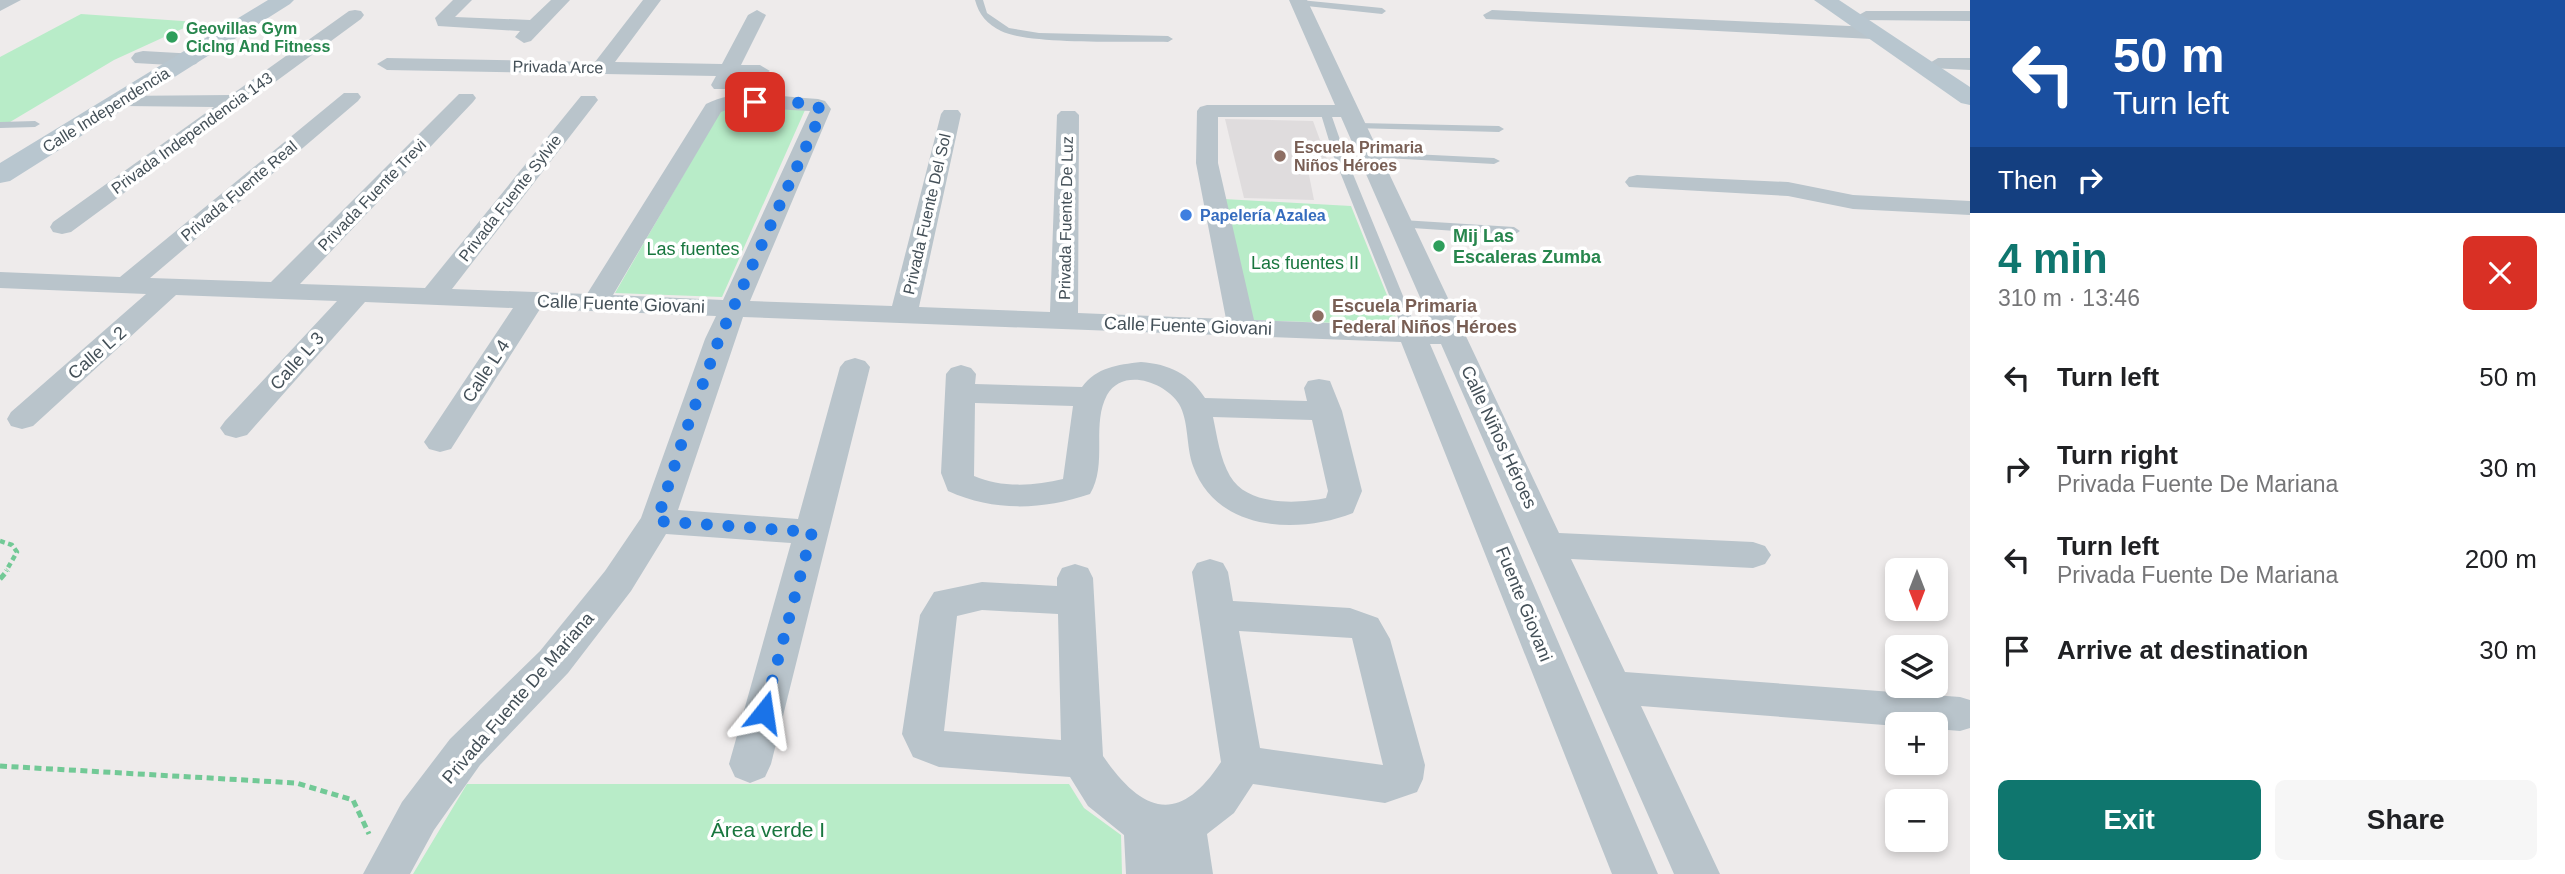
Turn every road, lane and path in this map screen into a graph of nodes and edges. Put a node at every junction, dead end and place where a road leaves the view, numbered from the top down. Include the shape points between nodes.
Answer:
1 (12, 0) edge
2 (260, 0) edge
3 (284, 0) edge
4 (463, 0) edge
5 (561, 0) edge
6 (652, 0) edge
7 (979, 0) edge
8 (1558, 0) edge
9 (1825, 0) edge
10 (1843, 0) edge
11 (1299, 1) edge
12 (0, 6) edge
13 (1653, 7) dead end
14 (1742, 9) dead end
15 (1382, 11) dead end
16 (355, 15) dead end
17 (757, 15) dead end
18 (1492, 15) dead end
19 (1970, 16) edge
20 (1573, 18) junction
21 (1666, 22) junction
22 (1869, 24) junction
23 (1762, 27) junction
24 (1168, 39) dead end
25 (188, 59) junction
26 (133, 63) joint
27 (1938, 64) junction
28 (1970, 64) edge
29 (601, 68) junction
30 (760, 71) dead end
31 (369, 79) dead end
32 (725, 86) junction
33 (1970, 86) edge
34 (351, 97) dead end
35 (466, 99) dead end
36 (1970, 99) edge
37 (124, 100) junction
38 (588, 100) dead end
39 (236, 102) junction
40 (58, 110) dead end
41 (1325, 111) junction
42 (951, 114) dead end
43 (1068, 115) dead end
44 (1354, 119) junction
45 (35, 124) junction
46 (0, 125) edge
47 (1499, 129) dead end
48 (0, 146) edge
49 (1371, 155) junction
50 (1494, 161) dead end
51 (0, 175) edge
52 (1637, 182) dead end
53 (1970, 208) edge
54 (1402, 224) junction
55 (62, 227) dead end
56 (1514, 231) dead end
57 (0, 280) edge
58 (126, 285) junction
59 (170, 286) junction
60 (278, 290) junction
61 (358, 294) junction
62 (432, 297) junction
63 (532, 300) junction
64 (595, 303) junction
65 (731, 308) junction
66 (904, 315) junction
67 (1063, 321) junction
68 (1134, 324) junction
69 (1242, 328) junction
70 (1412, 335) junction
71 (1453, 336) junction
72 (855, 367) dead end
73 (1143, 371) junction
74 (1088, 397) junction
75 (1196, 407) junction
76 (22, 419) dead end
77 (236, 428) dead end
78 (440, 442) dead end
79 (657, 521) junction
80 (812, 532) junction
81 (0, 541) edge
82 (1548, 545) junction
83 (1753, 555) dead end
84 (1210, 572) dead end
85 (0, 579) edge
86 (1217, 615) junction
87 (1612, 687) junction
88 (1960, 714) dead end
89 (1082, 760) junction
90 (750, 764) dead end
91 (1242, 764) junction
92 (0, 765) edge
93 (1164, 824) junction
94 (386, 874) edge
95 (1149, 874) edge
96 (1190, 874) edge
97 (1635, 874) edge
98 (1698, 874) edge

1 - 12 street
2 - 26 main road, Calle Independencia
3 - 25 main road, Calle Independencia
4 - 5 street via 444,22 529,32
6 - 29 street
7 - 24 lane via 983,14 1006,30 1039,36
8 - 20 street
9 - 22 main road
10 - 22 main road
11 - 15 lane
11 - 44 street, Calle Niños Héroes
13 - 21 street
14 - 23 street
16 - 39 street, Privada Independencia 143
17 - 32 street
18 - 20 street
19 - 22 street
20 - 21 street
21 - 23 street
22 - 23 street
22 - 27 main road
22 - 36 main road
25 - 26 street
25 - 37 main road, Calle Independencia
27 - 28 street
27 - 33 main road
29 - 31 street, Privada Arce via 394,57
29 - 32 street, Privada Arce
30 - 32 street, Privada Arce
32 - 64 street
32 - 65 street, Privada Fuente De Mariana via 821,109
34 - 58 street, Privada Fuente Real
35 - 60 street, Privada Fuente Trevi
37 - 39 street
37 - 51 main road, Calle Independencia
38 - 62 street, Privada Fuente Sylvie
39 - 55 street, Privada Independencia 143
40 - 45 main road, Calle Independencia
41 - 44 street
41 - 69 street via 1207,111 1207,163
41 - 70 lane
42 - 66 street, Privada Fuente Del Sol
43 - 67 street, Privada Fuente De Luz
44 - 47 lane
44 - 49 street, Calle Niños Héroes
45 - 46 lane
45 - 48 main road, Calle Independencia
49 - 50 lane
49 - 54 street, Calle Niños Héroes
52 - 53 street via 1788,189 1853,202
54 - 56 lane
54 - 71 street, Calle Niños Héroes
57 - 58 street, Calle Fuente Giovani
58 - 59 street, Calle Fuente Giovani
59 - 60 street, Calle Fuente Giovani
59 - 76 street, Calle L 2
60 - 61 street, Calle Fuente Giovani
61 - 62 street, Calle Fuente Giovani
61 - 77 street, Calle L 3
62 - 63 street, Calle Fuente Giovani
63 - 64 street, Calle Fuente Giovani
63 - 78 street, Calle L 4
64 - 65 street, Calle Fuente Giovani
65 - 66 street, Calle Fuente Giovani
65 - 79 street, Privada Fuente De Mariana
66 - 67 street, Calle Fuente Giovani
67 - 68 street, Calle Fuente Giovani
68 - 69 street, Calle Fuente Giovani
68 - 73 street
69 - 70 street, Calle Fuente Giovani
70 - 71 street, Calle Fuente Giovani
70 - 97 street, Fuente Giovani
71 - 82 street, Calle Niños Héroes
72 - 80 street
73 - 74 street via 1113,374
73 - 75 street via 1185,389
74 - 74 street via 1084,464 1078,486 1043,495 987,493 960,483 962,383
75 - 75 street via 1215,482 1242,506 1287,513 1325,512 1341,505 1343,478 1323,400
79 - 80 street
79 - 94 street, Privada Fuente De Mariana via 618,581 554,662 465,752 418,816
80 - 90 street
81 - 85 path via 17,552
82 - 83 street
82 - 87 street, Calle Niños Héroes
84 - 86 street
86 - 91 street
86 - 91 street via 1350,623 1365,628 1404,765 1402,779 1385,784
87 - 88 street
87 - 98 street, Calle Niños Héroes
89 - 89 street via 939,749 928,744 923,734 936,631 947,602 1075,589
89 - 93 street via 1103,792
91 - 93 street via 1209,809
92 - 94 path via 296,783 353,800
93 - 95 street
93 - 96 street

